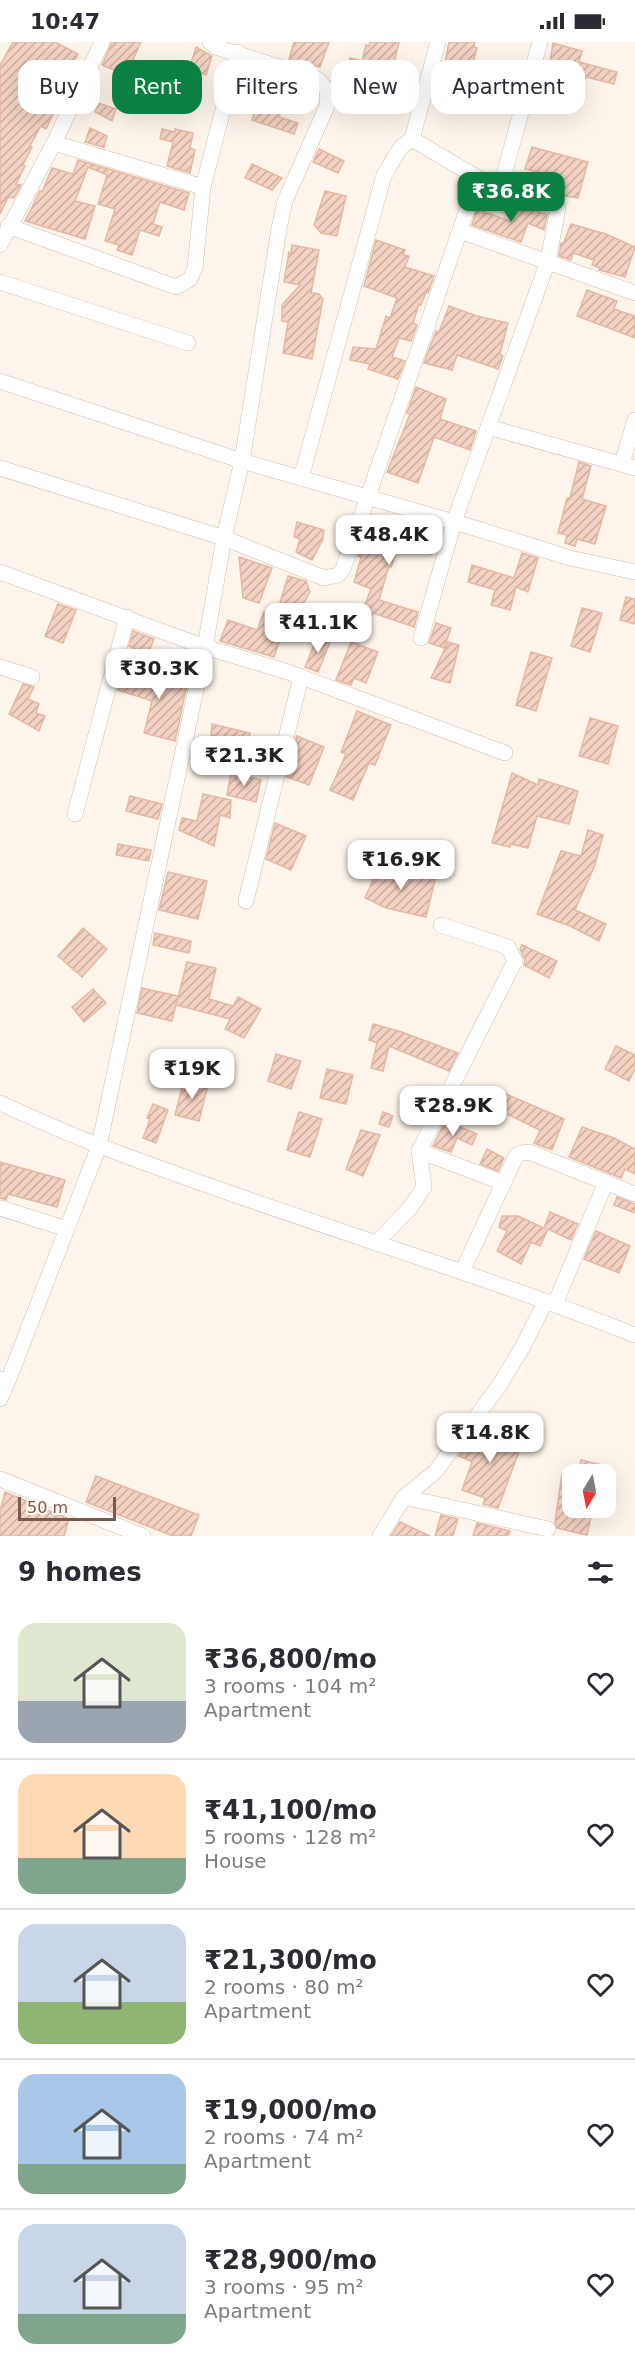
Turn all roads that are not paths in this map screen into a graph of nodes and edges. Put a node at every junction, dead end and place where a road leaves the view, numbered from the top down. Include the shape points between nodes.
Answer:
1 (102, 42) edge
2 (210, 42) edge
3 (438, 42) edge
4 (540, 42) edge
5 (238, 52) junction
6 (412, 139) junction
7 (54, 143) junction
8 (478, 178) junction
9 (501, 186) junction
10 (203, 187) junction
11 (8, 226) junction
12 (460, 231) junction
13 (0, 245) edge
14 (548, 261) junction
15 (0, 282) edge
16 (635, 293) edge
17 (188, 343) dead end
18 (0, 381) edge
19 (635, 420) edge
20 (488, 427) junction
21 (242, 461) junction
22 (628, 466) edge
23 (0, 468) edge
24 (301, 478) junction
25 (368, 497) junction
26 (454, 522) junction
27 (224, 538) junction
28 (0, 572) edge
29 (635, 572) edge
30 (127, 617) junction
31 (421, 638) dead end
32 (205, 647) junction
33 (0, 667) edge
34 (32, 677) dead end
35 (301, 677) junction
36 (505, 753) dead end
37 (75, 814) dead end
38 (246, 901) dead end
39 (441, 925) dead end
40 (0, 1103) edge
41 (99, 1146) junction
42 (419, 1151) junction
43 (606, 1182) junction
44 (504, 1184) junction
45 (635, 1194) edge
46 (0, 1208) edge
47 (67, 1229) junction
48 (376, 1243) junction
49 (462, 1272) junction
50 (550, 1302) junction
51 (635, 1335) edge
52 (4, 1380) edge
53 (0, 1399) edge
54 (0, 1479) edge
55 (404, 1497) junction
56 (548, 1529) dead end
57 (143, 1536) edge
58 (380, 1536) edge

1 - 7 street
2 - 5 street
3 - 6 street
4 - 9 street
5 - 10 street
5 - 21 street via 317,79 329,95 285,201
6 - 8 street
6 - 24 street via 401,147 384,175
7 - 10 street
7 - 11 street
8 - 9 street
8 - 12 street
9 - 14 street via 558,208
10 - 11 street via 195,268 190,279 176,287
11 - 13 street
12 - 14 street
12 - 25 street
14 - 16 street
14 - 20 street
15 - 17 street
18 - 21 street
19 - 22 street
20 - 22 street
20 - 26 street
21 - 24 street
21 - 27 street
23 - 27 street
24 - 25 street
25 - 26 street
25 - 27 street via 343,569 332,577 324,578
26 - 29 street via 570,558
26 - 31 street
27 - 32 street
28 - 30 street
30 - 32 street
30 - 37 street
32 - 35 street
32 - 41 street
33 - 34 street
35 - 36 street
35 - 38 street
39 - 42 street via 507,947 515,961
40 - 41 street
41 - 47 street
41 - 48 street
42 - 44 street
42 - 48 street via 424,1187 410,1208
43 - 44 street via 525,1151 516,1156
43 - 45 street
43 - 50 street
44 - 49 street
46 - 47 street
47 - 52 street
48 - 49 street
49 - 50 street
50 - 51 street
50 - 55 street via 499,1386 435,1472
52 - 53 street
54 - 57 street
55 - 56 street
55 - 58 street

